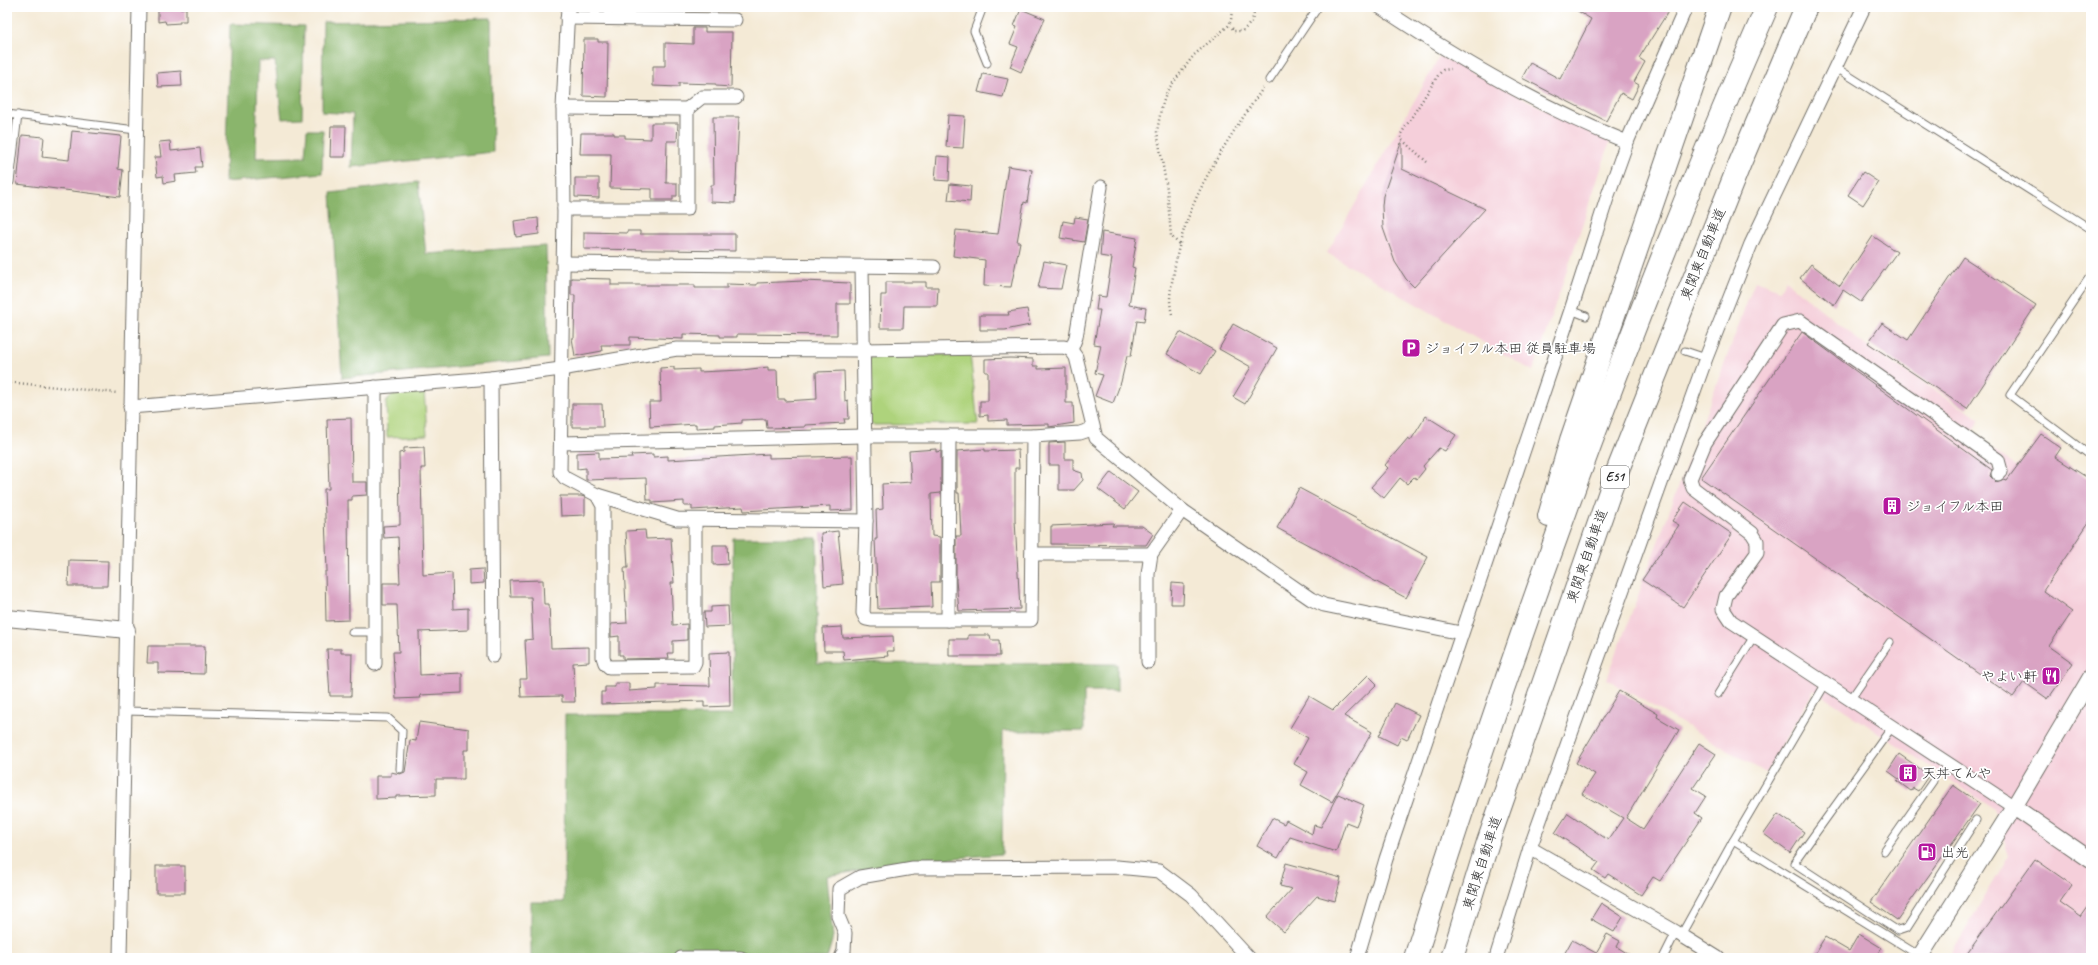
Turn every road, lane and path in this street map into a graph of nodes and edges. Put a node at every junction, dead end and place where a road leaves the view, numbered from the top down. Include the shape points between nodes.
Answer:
1 (139, 7) edge
2 (983, 7) edge
3 (1232, 7) edge
4 (1254, 7) edge
5 (1318, 7) edge
6 (1380, 7) edge
7 (1686, 7) edge
8 (1720, 7) edge
9 (1767, 7) edge
10 (1806, 7) edge
11 (1864, 7) edge
12 (568, 12) edge
13 (736, 20) dead end
14 (1232, 28) dead end
15 (987, 63) dead end
16 (1835, 67) junction
17 (1454, 70) dead end
18 (1269, 80) joint
19 (736, 97) dead end
20 (564, 108) junction
21 (688, 109) junction
22 (7, 114) edge
23 (18, 115) junction
24 (136, 130) junction
25 (1627, 142) junction
26 (1427, 162) dead end
27 (10, 182) dead end
28 (1101, 186) dead end
29 (564, 209) junction
30 (2091, 230) edge
31 (1179, 244) junction
32 (563, 263) junction
33 (862, 267) junction
34 (934, 267) dead end
35 (2091, 275) edge
36 (1571, 310) junction
37 (1172, 314) dead end
38 (1586, 316) dead end
39 (862, 350) junction
40 (1071, 350) junction
41 (1685, 351) dead end
42 (1706, 358) junction
43 (561, 369) junction
44 (490, 378) junction
45 (7, 382) edge
46 (375, 387) junction
47 (130, 408) junction
48 (1092, 429) junction
49 (864, 436) junction
50 (949, 436) junction
51 (1033, 436) junction
52 (561, 443) junction
53 (2091, 456) edge
54 (1998, 474) dead end
55 (597, 495) junction
56 (1182, 510) junction
57 (695, 521) junction
58 (866, 521) junction
59 (1032, 554) junction
60 (1151, 554) junction
61 (1539, 581) junction
62 (7, 618) edge
63 (948, 620) junction
64 (127, 630) junction
65 (352, 632) dead end
66 (375, 632) junction
67 (1461, 633) junction
68 (1754, 636) junction
69 (1890, 642) dead end
70 (493, 656) dead end
71 (1148, 662) dead end
72 (375, 664) dead end
73 (2091, 677) edge
74 (1826, 683) junction
75 (1718, 694) dead end
76 (1850, 700) junction
77 (126, 711) junction
78 (1892, 727) junction
79 (400, 769) dead end
80 (1933, 781) dead end
81 (2014, 807) junction
82 (1976, 820) dead end
83 (1733, 841) junction
84 (1530, 848) junction
85 (1884, 851) dead end
86 (2091, 860) edge
87 (1679, 934) junction
88 (1919, 957) edge
89 (120, 958) edge
90 (681, 958) edge
91 (737, 958) edge
92 (841, 958) edge
93 (1249, 958) edge
94 (1357, 958) edge
95 (1415, 958) edge
96 (1452, 958) edge
97 (1496, 958) edge
98 (1663, 958) edge
99 (1718, 958) edge

1 - 24 street
2 - 15 lane via 974,31
3 - 31 path via 1228,26 1194,55 1167,91 1161,109 1157,132 1167,188 1171,236
4 - 14 path via 1255,13 1250,25 1242,31
5 - 18 lane
6 - 25 street via 1476,68 1604,133
7 - 25 street
8 - 61 highway via 1571,440 1550,510
9 - 61 highway, E51 via 1644,302
10 - 96 highway, 東関東自動車道 / E51 via 1740,163 1615,477 1488,842
11 - 16 street
12 - 13 street
12 - 20 street
16 - 30 lane
16 - 42 street via 1751,244
17 - 26 path via 1443,70 1439,74 1401,134 1401,139
18 - 31 path via 1229,137 1205,179 1191,207
19 - 21 street via 702,97
20 - 21 street
20 - 29 street
21 - 29 street via 687,209
22 - 23 lane
23 - 24 lane
23 - 27 lane
24 - 47 street
25 - 36 street
28 - 40 street via 1076,337
29 - 32 street
31 - 37 path via 1169,302
32 - 33 street
32 - 43 street
33 - 34 street
33 - 39 street
35 - 53 lane via 2010,395
36 - 38 lane
36 - 67 street
39 - 40 street via 1055,346
39 - 43 street via 677,349
39 - 49 street
40 - 48 street via 1076,357
41 - 42 lane
42 - 84 street
43 - 44 street
43 - 52 street
44 - 46 street
44 - 70 street
45 - 47 path via 115,394 122,391
46 - 47 street
46 - 66 street
47 - 64 street
48 - 51 street via 1080,433
48 - 56 street via 1096,438
49 - 50 street
49 - 52 street
49 - 58 street
50 - 51 street
50 - 63 street
51 - 59 street
52 - 55 street via 560,472 565,478
54 - 68 street via 2001,471 1998,460 1800,321 1783,326 1705,443 1690,479 1693,488 1752,533 1757,541 1757,554 1726,596 1723,609 1731,621
55 - 57 street via 677,519
55 - 57 street via 603,506 603,656 604,663 609,668 693,666
56 - 60 street
56 - 67 street via 1311,599 1324,605
57 - 58 street
58 - 63 street via 863,613 866,619
59 - 60 street
59 - 63 street via 1031,620
60 - 71 street via 1148,574
61 - 95 highway, E51
62 - 64 street
64 - 77 street
65 - 66 lane
66 - 72 street
67 - 94 street via 1386,859
68 - 74 street
68 - 75 lane
69 - 76 lane
73 - 81 street
74 - 76 street
74 - 83 lane
76 - 78 street
77 - 79 lane via 388,718 402,731
77 - 89 street
78 - 81 street
78 - 82 lane via 1794,863 1898,931 1907,928
80 - 85 lane
81 - 86 street
81 - 88 street
83 - 87 lane
83 - 88 lane
84 - 87 street
84 - 97 street
87 - 98 lane
87 - 99 street
90 - 91 street
92 - 93 street via 845,933 838,916 839,889 860,877 913,868 992,866 1117,867 1160,871 1192,895

